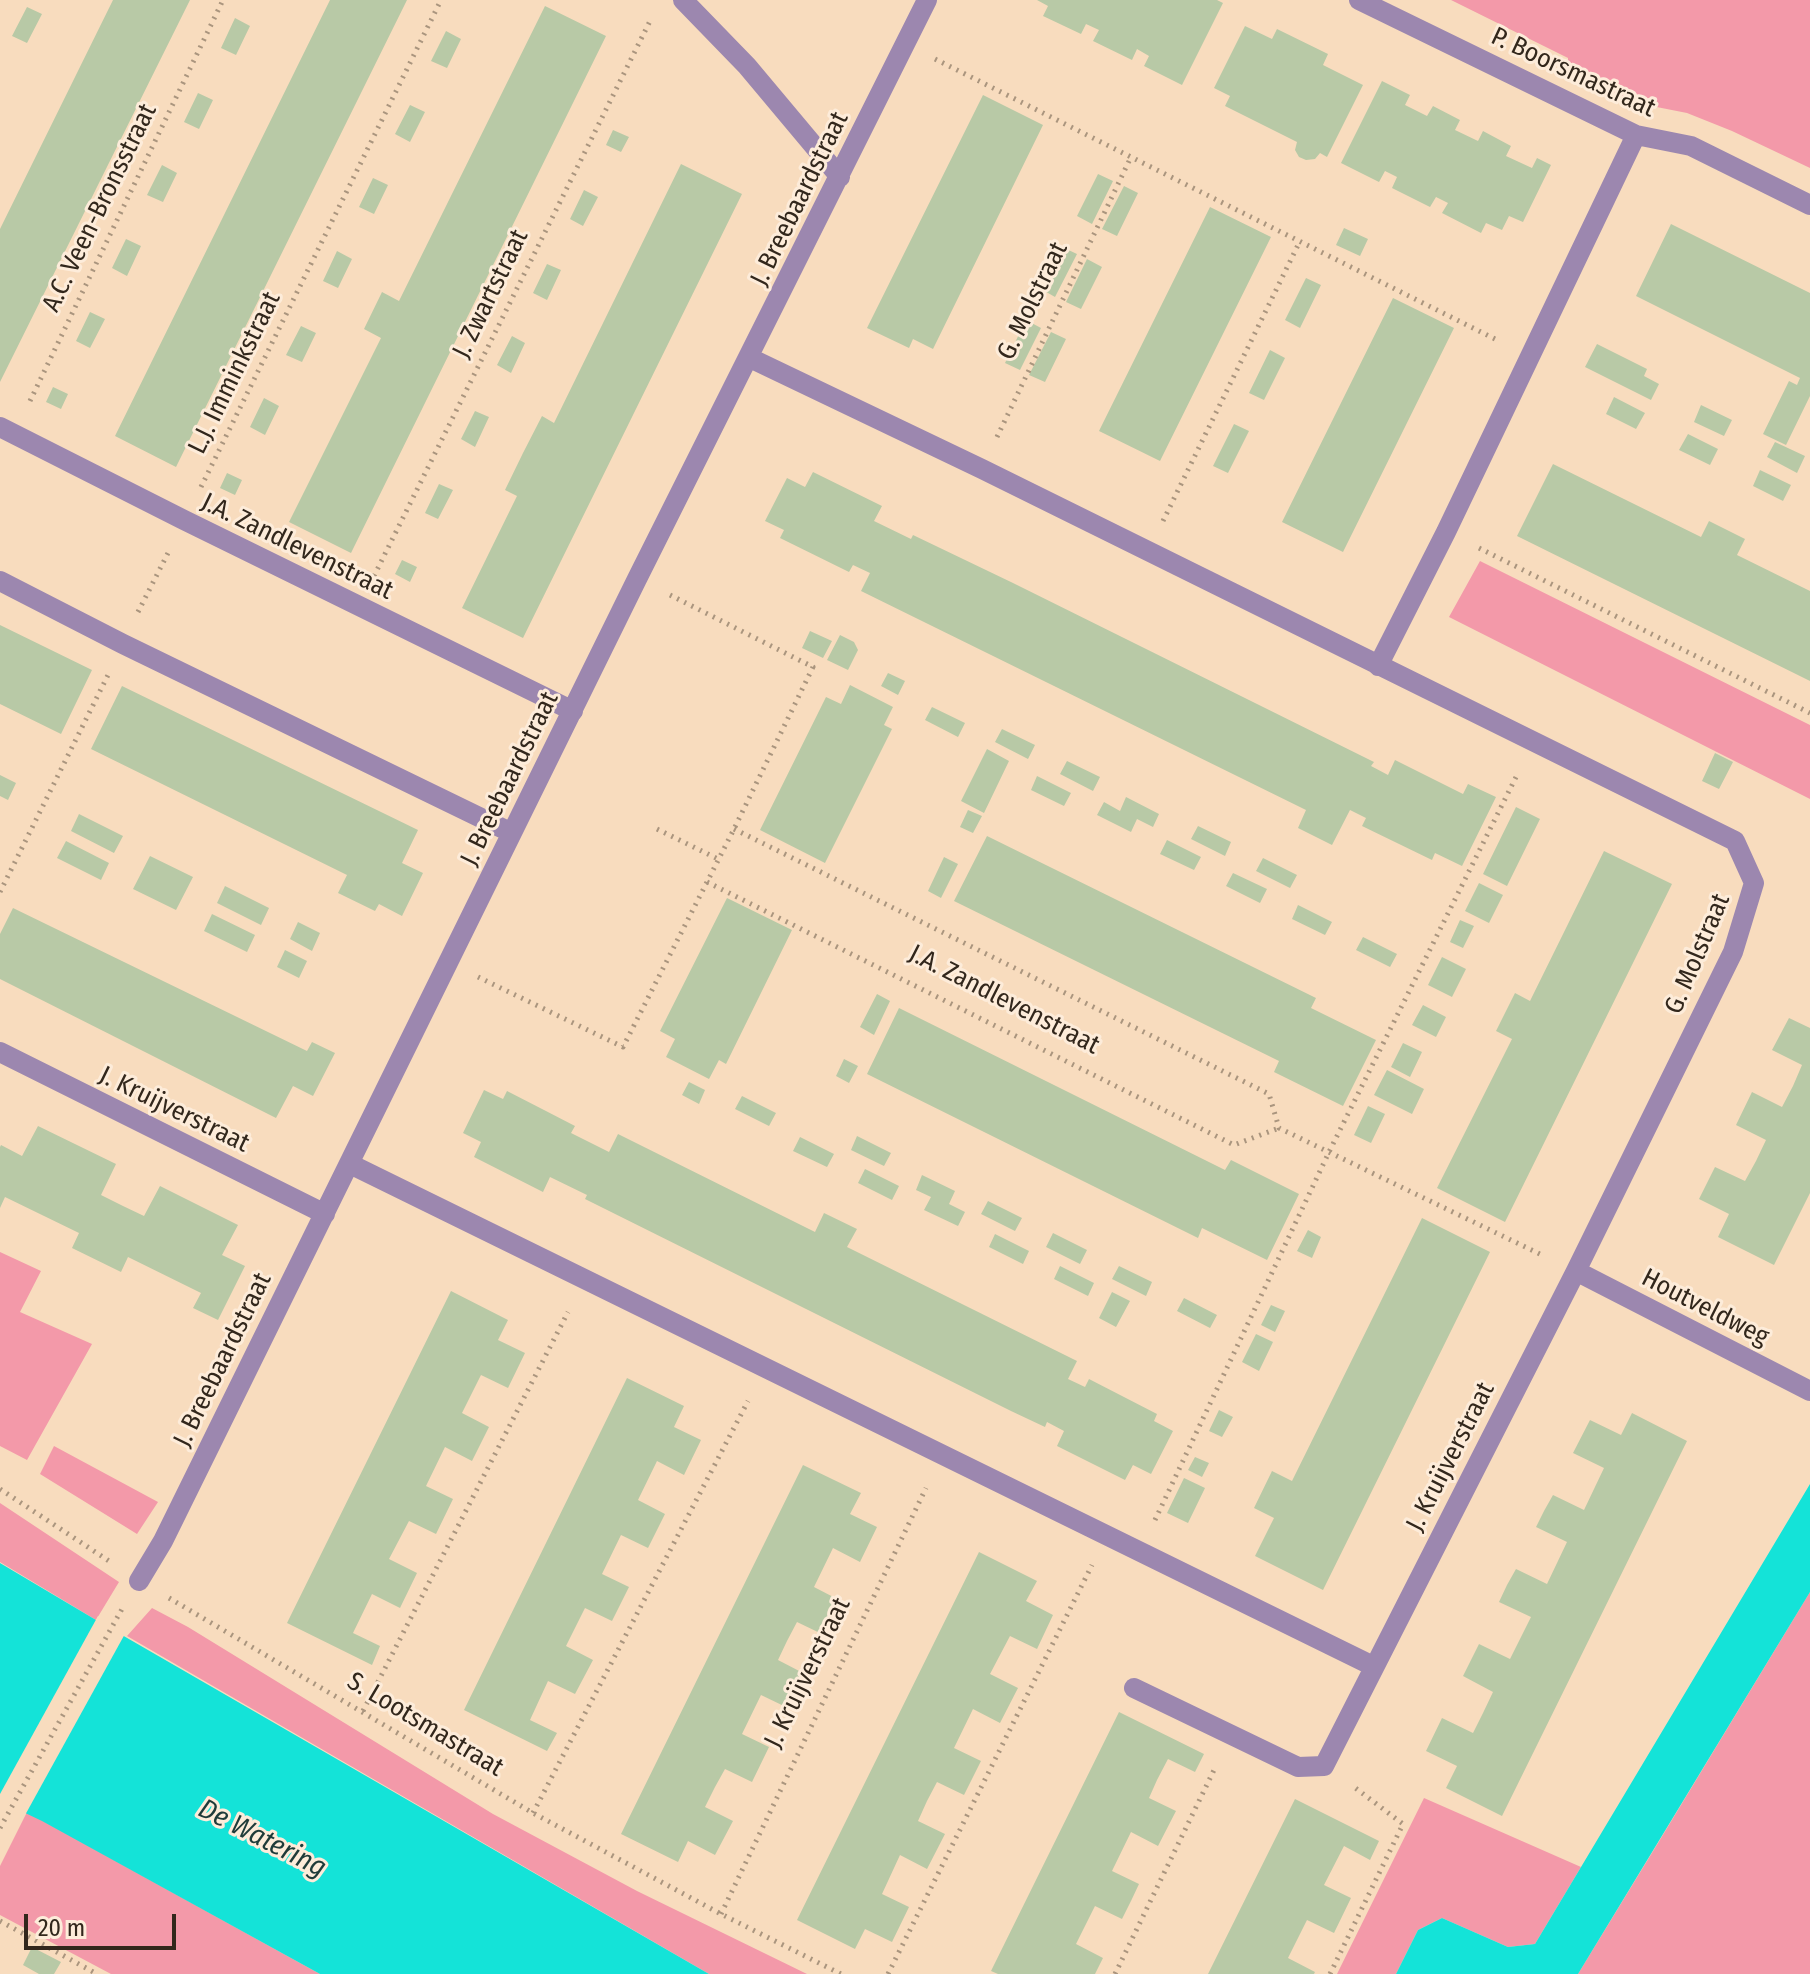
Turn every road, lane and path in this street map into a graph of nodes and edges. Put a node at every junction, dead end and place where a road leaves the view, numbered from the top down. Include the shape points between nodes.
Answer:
1 (223, 0) edge
2 (441, 0) edge
3 (683, 0) edge
4 (927, 0) edge
5 (1359, 0) edge
6 (654, 13) dead end
7 (906, 44) junction
8 (1636, 135) junction
9 (1131, 157) junction
10 (840, 177) junction
11 (1810, 205) edge
12 (1300, 241) junction
13 (1528, 356) junction
14 (750, 358) junction
15 (6, 430) edge
16 (982, 469) junction
17 (184, 520) junction
18 (1446, 532) junction
19 (1148, 552) junction
20 (637, 579) junction
21 (0, 581) edge
22 (357, 605) junction
23 (123, 644) junction
24 (1378, 666) junction
25 (573, 711) junction
26 (1810, 713) edge
27 (1534, 740) junction
28 (657, 829) dead end
29 (734, 829) junction
30 (512, 833) junction
31 (718, 859) junction
32 (707, 882) junction
33 (0, 892) edge
34 (449, 962) junction
35 (0, 1052) edge
36 (1279, 1128) junction
37 (1329, 1152) junction
38 (350, 1164) junction
39 (325, 1214) junction
40 (1576, 1271) junction
41 (585, 1279) junction
42 (766, 1368) junction
43 (1810, 1391) edge
44 (942, 1454) junction
45 (0, 1489) edge
46 (1107, 1536) junction
47 (1140, 1552) junction
48 (139, 1581) junction
49 (121, 1611) dead end
50 (1373, 1666) junction
51 (1134, 1688) dead end
52 (363, 1711) junction
53 (1232, 1735) junction
54 (1324, 1766) junction
55 (533, 1813) junction
56 (0, 1828) edge
57 (721, 1914) junction
58 (0, 1921) edge
59 (97, 1974) edge
60 (841, 1974) edge
61 (888, 1974) edge
62 (1115, 1974) edge
63 (1330, 1974) edge

1 - 15 path, A.C. Veen-Bronsstraat
2 - 17 path, L.J. Imminkstraat
3 - 10 street via 747,66
4 - 7 street, J. Breebaardstraat
5 - 8 street, P. Boorsmastraat
6 - 22 path, J. Zwartstraat
7 - 9 path
7 - 10 street, J. Breebaardstraat
8 - 11 street, P. Boorsmastraat via 1691,146
8 - 13 street
9 - 12 path
9 - 16 path, G. Molstraat
10 - 14 street, J. Breebaardstraat
12 - 13 path
12 - 19 path
13 - 18 street
14 - 16 street, G. Molstraat
14 - 20 street, J. Breebaardstraat
15 - 17 street, J.A. Zandlevenstraat
16 - 19 street, G. Molstraat
17 - 22 street, J.A. Zandlevenstraat
17 - 23 path, L.J. Imminkstraat
18 - 24 street
18 - 26 path
19 - 24 street, G. Molstraat
20 - 25 street, J. Breebaardstraat
20 - 29 path via 813,667
21 - 23 street
22 - 25 street, J.A. Zandlevenstraat
23 - 30 street
23 - 33 path, L.J. Imminkstraat
24 - 27 street, G. Molstraat
25 - 30 street, J. Breebaardstraat
27 - 37 path
27 - 40 street, G. Molstraat via 1735,841 1754,883 1733,952
28 - 31 path
29 - 31 path
29 - 36 path, J.A. Zandlevenstraat via 1269,1094
30 - 34 street, J. Breebaardstraat
31 - 32 path
32 - 34 path via 623,1047
32 - 36 path, J.A. Zandlevenstraat via 1234,1145
34 - 38 street, J. Breebaardstraat
35 - 39 street, J. Kruijverstraat
36 - 37 path
37 - 40 path
37 - 47 path
38 - 39 street, J. Breebaardstraat
38 - 41 street
39 - 48 street, J. Breebaardstraat
40 - 43 street, Houtveldweg
40 - 50 street, J. Kruijverstraat
41 - 42 street
41 - 52 path
42 - 44 street
42 - 55 path
44 - 46 street
44 - 57 path, J. Kruijverstraat
45 - 48 path, S. Lootsmastraat
46 - 47 street
46 - 61 path
47 - 50 street
48 - 52 path, S. Lootsmastraat
49 - 56 path
50 - 54 street, J. Kruijverstraat
51 - 53 street
52 - 55 path, S. Lootsmastraat
53 - 54 street via 1298,1767
53 - 62 path
54 - 63 path via 1403,1824
55 - 57 path, S. Lootsmastraat
57 - 60 path, S. Lootsmastraat
58 - 59 path

